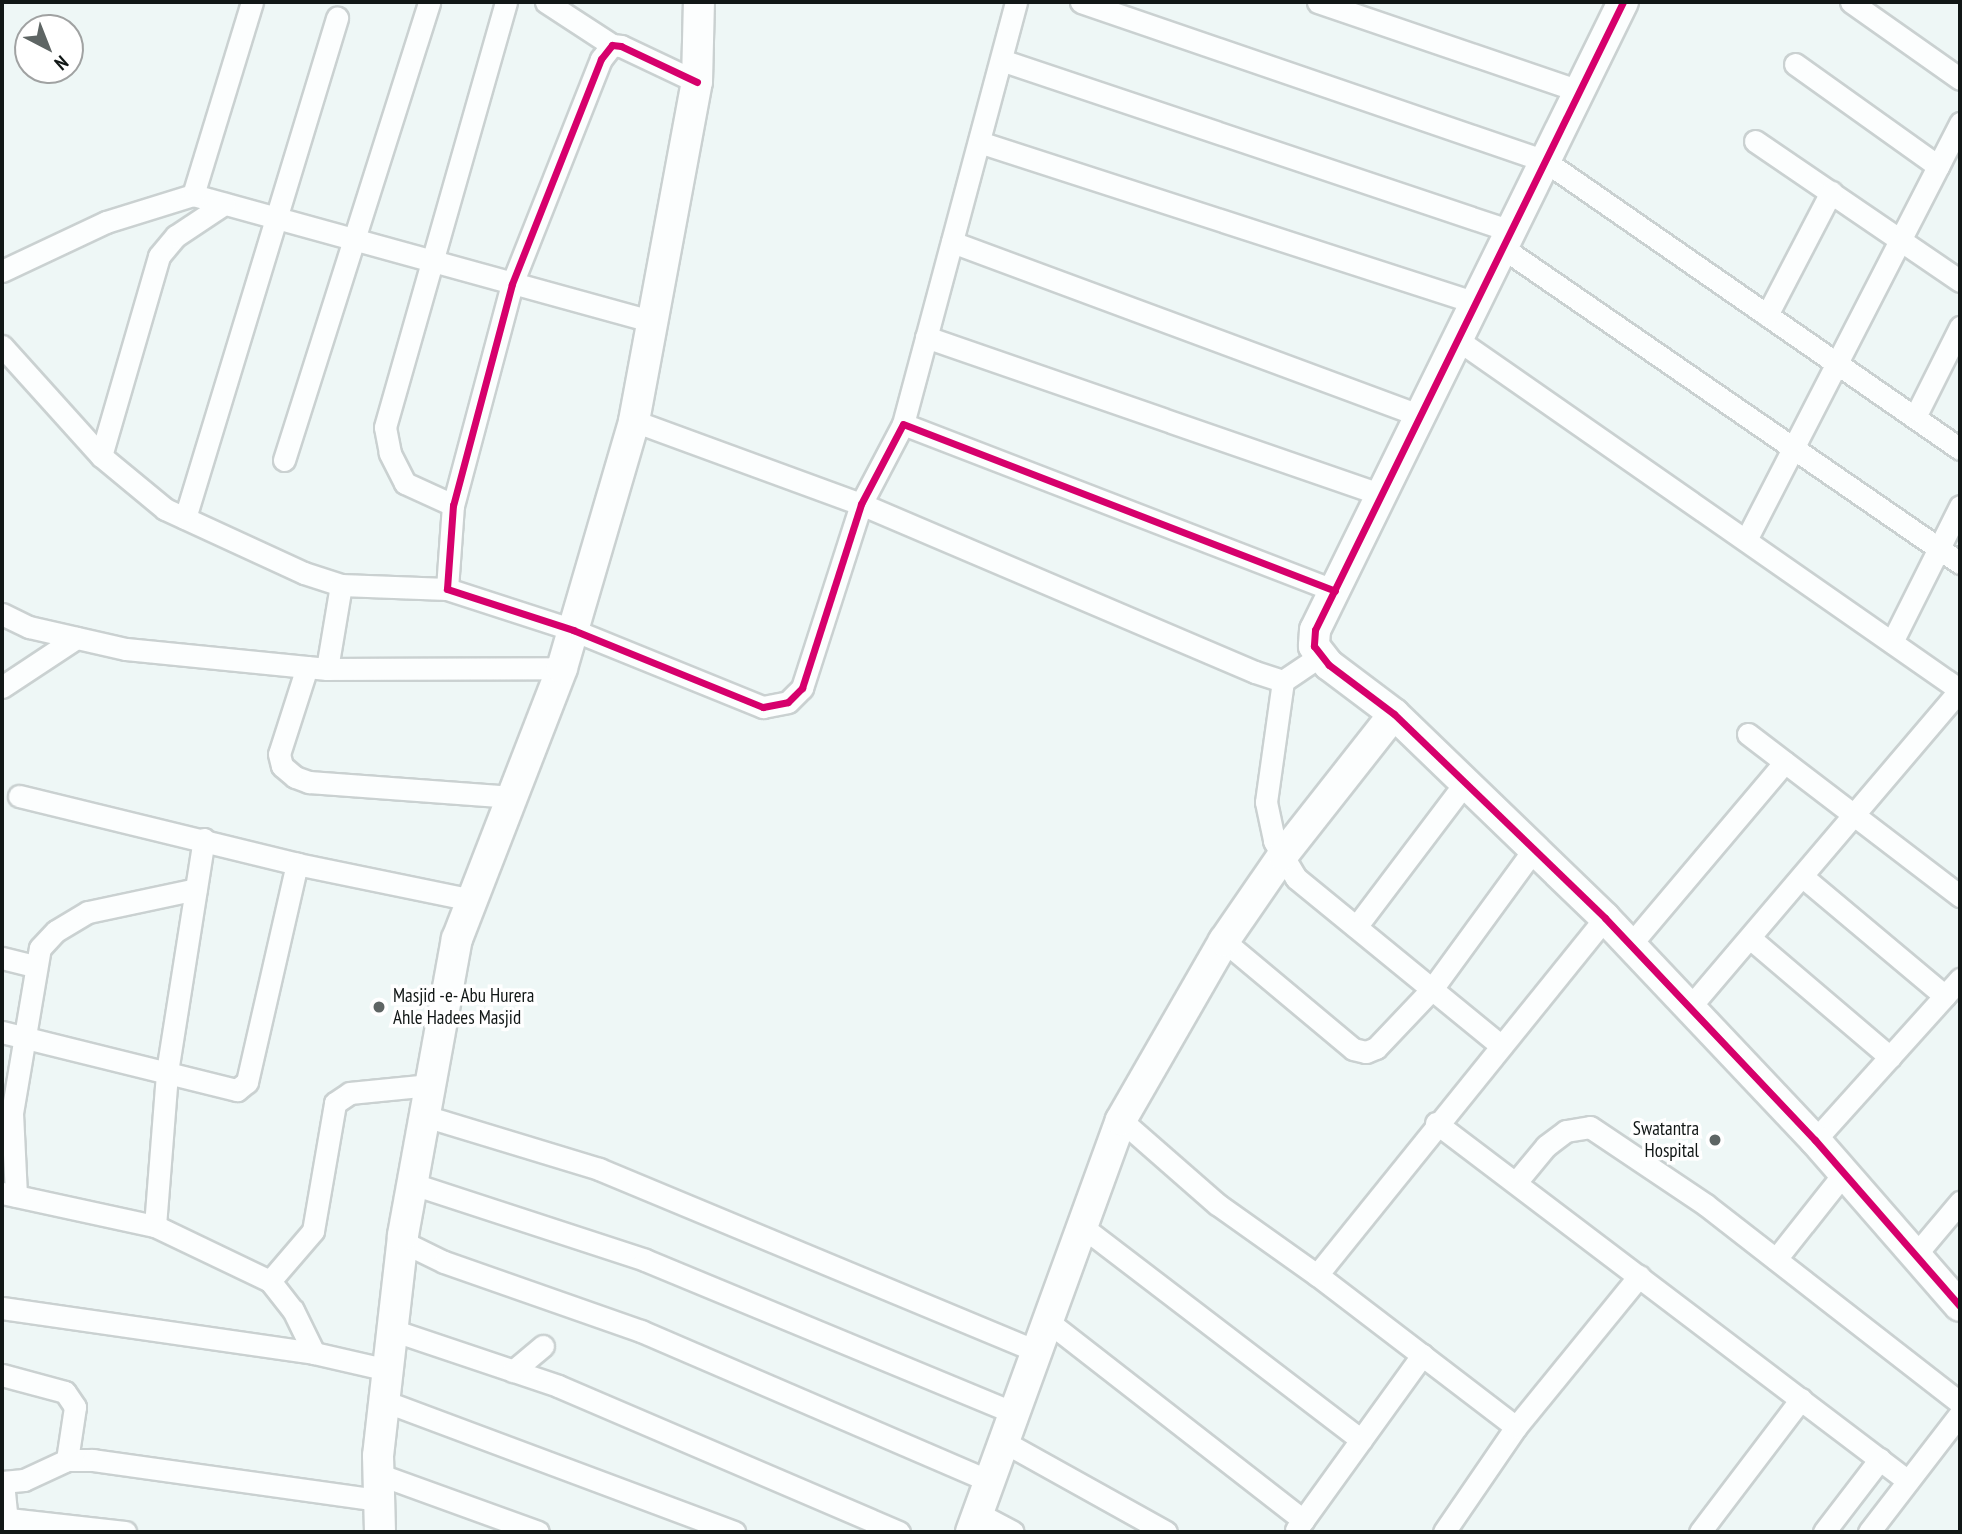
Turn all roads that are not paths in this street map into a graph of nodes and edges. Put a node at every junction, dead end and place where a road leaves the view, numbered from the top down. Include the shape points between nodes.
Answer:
1 (252, 2) edge
2 (429, 2) edge
3 (506, 2) edge
4 (546, 2) edge
5 (699, 2) edge
6 (1016, 2) edge
7 (1081, 2) edge
8 (1318, 2) edge
9 (1623, 2) edge
10 (1852, 2) edge
11 (337, 18) dead end
12 (612, 45) junction
13 (1001, 60) junction
14 (1795, 64) dead end
15 (1589, 70) junction
16 (1960, 79) edge
17 (697, 82) junction
18 (1960, 123) edge
19 (1755, 141) dead end
20 (979, 142) junction
21 (1545, 161) junction
22 (1938, 166) junction
23 (1831, 192) junction
24 (193, 195) junction
25 (224, 204) junction
26 (274, 219) junction
27 (1507, 240) junction
28 (1900, 240) junction
29 (350, 241) junction
30 (951, 242) junction
31 (434, 263) junction
32 (2, 271) edge
33 (1960, 281) edge
34 (512, 284) junction
35 (1476, 303) junction
36 (1767, 315) junction
37 (651, 321) junction
38 (1960, 327) edge
39 (926, 337) junction
40 (1458, 340) junction
41 (2, 346) edge
42 (1837, 364) junction
43 (1421, 415) junction
44 (1915, 417) junction
45 (634, 421) junction
46 (903, 424) junction
47 (1793, 448) junction
48 (1960, 449) edge
49 (101, 456) junction
50 (285, 460) dead end
51 (1383, 495) junction
52 (861, 504) junction
53 (453, 505) junction
54 (1960, 506) edge
55 (185, 518) junction
56 (1746, 540) junction
57 (1938, 548) junction
58 (1960, 563) edge
59 (341, 585) junction
60 (447, 589) junction
61 (1335, 591) junction
62 (2, 614) edge
63 (573, 630) junction
64 (76, 638) junction
65 (1892, 642) junction
66 (1320, 656) junction
67 (317, 668) junction
68 (562, 668) junction
69 (1283, 681) junction
70 (2, 687) edge
71 (1960, 690) edge
72 (1394, 714) junction
73 (1748, 734) dead end
74 (1785, 762) junction
75 (1465, 783) junction
76 (19, 796) dead end
77 (512, 797) junction
78 (1856, 817) junction
79 (204, 839) junction
80 (1534, 849) junction
81 (1283, 855) junction
82 (297, 864) junction
83 (1803, 877) junction
84 (196, 890) junction
85 (1960, 896) edge
86 (472, 900) junction
87 (1356, 927) junction
88 (1619, 932) junction
89 (1750, 938) junction
90 (1224, 940) junction
91 (2, 958) edge
92 (35, 966) junction
93 (1960, 979) edge
94 (1432, 989) junction
95 (1945, 996) junction
96 (1690, 1007) junction
97 (2, 1032) edge
98 (27, 1038) junction
99 (1500, 1045) junction
100 (1890, 1057) junction
101 (167, 1072) junction
102 (430, 1085) junction
103 (7, 1112) edge
104 (425, 1116) junction
105 (1121, 1120) junction
106 (1436, 1123) junction
107 (1815, 1140) junction
108 (1845, 1172) junction
109 (1517, 1181) junction
110 (413, 1184) junction
111 (9, 1195) edge
112 (1960, 1202) edge
113 (155, 1226) junction
114 (1084, 1228) junction
115 (405, 1243) junction
116 (1917, 1254) junction
117 (1776, 1259) junction
118 (1317, 1275) junction
119 (1639, 1276) junction
120 (270, 1281) junction
121 (1960, 1306) edge
122 (2, 1308) edge
123 (1050, 1323) junction
124 (392, 1330) junction
125 (543, 1346) dead end
126 (1039, 1352) junction
127 (314, 1353) junction
128 (1422, 1356) junction
129 (388, 1370) junction
130 (513, 1371) junction
131 (2, 1375) edge
132 (1801, 1399) junction
133 (384, 1401) junction
134 (1960, 1403) edge
135 (1016, 1413) junction
136 (1960, 1414) edge
137 (1516, 1427) junction
138 (1361, 1440) junction
139 (1006, 1443) junction
140 (67, 1460) junction
141 (1894, 1471) junction
142 (2, 1482) edge
143 (991, 1482) junction
144 (379, 1487) junction
145 (975, 1523) edge
146 (9, 1526) edge
147 (1299, 1526) edge
148 (125, 1532) edge
149 (380, 1532) edge
150 (538, 1532) edge
151 (734, 1532) edge
152 (899, 1532) edge
153 (1013, 1532) edge
154 (1166, 1532) edge
155 (1444, 1532) edge
156 (1700, 1532) edge
157 (1825, 1532) edge
158 (1869, 1532) edge

1 - 24 street
2 - 29 street
3 - 31 street
4 - 12 street
5 - 17 street
6 - 13 street
7 - 21 street
8 - 15 street
9 - 15 street
10 - 16 street
11 - 26 street
12 - 17 street
12 - 34 street via 601,59
13 - 20 street
13 - 27 street
14 - 22 street
15 - 21 street
17 - 37 street
18 - 22 street
19 - 23 street
20 - 30 street
20 - 35 street
21 - 27 street
21 - 36 street
22 - 28 street
23 - 28 street
23 - 36 street
24 - 25 street
24 - 32 street via 106,222
25 - 26 street
25 - 49 street via 176,236 159,256
26 - 29 street
26 - 55 street
27 - 35 street
27 - 47 street
28 - 33 street
28 - 42 street
29 - 31 street
29 - 50 street
30 - 39 street
30 - 43 street
31 - 34 street
31 - 53 street via 385,427 390,453 405,483
34 - 37 street
34 - 53 street
35 - 40 street
36 - 42 street
37 - 45 street
38 - 44 street
39 - 46 street
39 - 51 street
40 - 43 street
40 - 56 street
41 - 49 street
42 - 44 street
42 - 47 street
43 - 51 street
44 - 48 street
45 - 52 street
45 - 63 street
46 - 52 street
46 - 61 street
47 - 56 street
47 - 57 street
49 - 55 street via 165,509
51 - 61 street
52 - 63 street via 802,688 788,702 763,707
52 - 69 street
53 - 60 street
54 - 57 street
55 - 59 street
56 - 65 street
57 - 58 street
57 - 65 street
59 - 60 street
59 - 67 street
60 - 63 street
61 - 66 street via 1313,638
62 - 64 street via 29,627
63 - 68 street
64 - 67 street via 126,649
64 - 70 street
65 - 71 street
66 - 69 street
66 - 72 street
67 - 68 street
67 - 77 street via 279,754 282,766 295,777 309,782
68 - 77 street
69 - 81 street via 1266,802
71 - 78 street
72 - 75 street
72 - 81 street
73 - 74 street
74 - 78 street
74 - 88 street
75 - 80 street
75 - 87 street
76 - 79 street
77 - 86 street
78 - 83 street
78 - 85 street
79 - 82 street
79 - 84 street
80 - 88 street
80 - 94 street
81 - 87 street via 1296,878
81 - 90 street
82 - 86 street
82 - 101 street via 247,1082 228,1091
83 - 89 street
83 - 95 street
84 - 92 street via 88,912 56,931 40,948
84 - 101 street
86 - 102 street via 457,939
87 - 94 street
88 - 96 street
88 - 99 street via 1586,942
89 - 96 street
89 - 100 street
90 - 94 street via 1353,1049 1376,1048
90 - 105 street
91 - 92 street
92 - 98 street
93 - 95 street
94 - 99 street
95 - 100 street
96 - 107 street
97 - 98 street
98 - 101 street
98 - 103 street
99 - 106 street
100 - 107 street
101 - 113 street
102 - 104 street
102 - 120 street via 350,1093 335,1103 313,1231
103 - 111 street
104 - 110 street
104 - 126 street via 599,1169
105 - 114 street
105 - 118 street via 1217,1204
106 - 109 street
106 - 118 street
107 - 108 street
108 - 116 street
108 - 117 street
109 - 117 street via 1546,1146 1566,1131 1590,1127 1706,1205
109 - 119 street
110 - 115 street
110 - 135 street via 645,1260
111 - 113 street
112 - 116 street
113 - 120 street
114 - 123 street
114 - 138 street
115 - 124 street
115 - 143 street via 444,1262 641,1331
116 - 121 street
117 - 134 street
118 - 128 street
119 - 132 street
119 - 137 street
120 - 127 street via 293,1310
122 - 127 street
123 - 126 street
123 - 147 street
124 - 129 street
124 - 130 street
125 - 130 street
126 - 135 street
127 - 129 street
128 - 137 street
128 - 138 street
129 - 133 street
130 - 152 street
131 - 140 street via 65,1392 75,1407
132 - 141 street
132 - 156 street
133 - 144 street
133 - 151 street
135 - 139 street
136 - 141 street
137 - 155 street
138 - 147 street
139 - 143 street
139 - 154 street
140 - 142 street via 24,1480
140 - 144 street
141 - 157 street via 1866,1478
141 - 158 street
142 - 146 street
143 - 145 street
144 - 149 street
144 - 150 street
145 - 153 street
146 - 148 street

